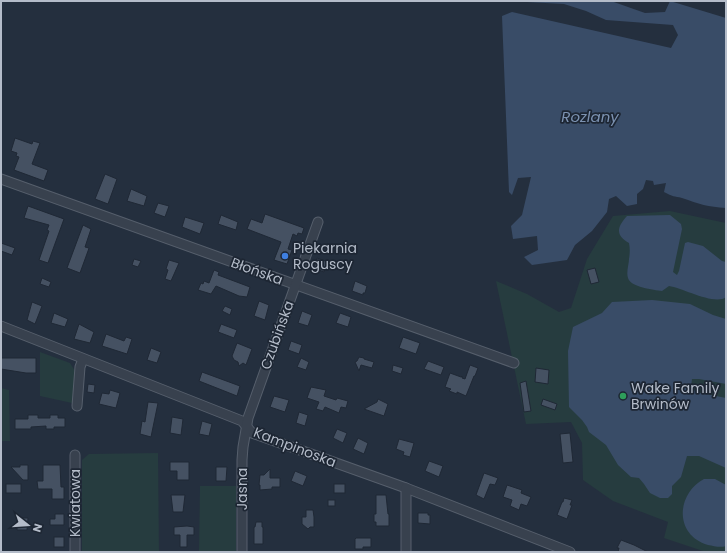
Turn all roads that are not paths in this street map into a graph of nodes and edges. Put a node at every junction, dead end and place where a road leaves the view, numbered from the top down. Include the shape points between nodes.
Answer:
1 (1, 179) edge
2 (318, 222) dead end
3 (296, 284) junction
4 (1, 326) edge
5 (83, 359) junction
6 (514, 363) dead end
7 (77, 406) dead end
8 (247, 426) junction
9 (75, 455) dead end
10 (406, 488) junction
11 (75, 552) edge
12 (242, 552) edge
13 (406, 552) edge
14 (570, 552) edge

1 - 3 street, Błońska
2 - 3 street, Czubińska
3 - 6 street, Błońska
3 - 8 street, Czubińska
4 - 5 street, Kampinoska
5 - 7 street
5 - 8 street, Kampinoska via 242,421
8 - 10 street, Kampinoska via 252,433
8 - 12 street, Jasna via 242,460
9 - 11 street, Kwiatowa
10 - 13 street
10 - 14 street, Kampinoska

